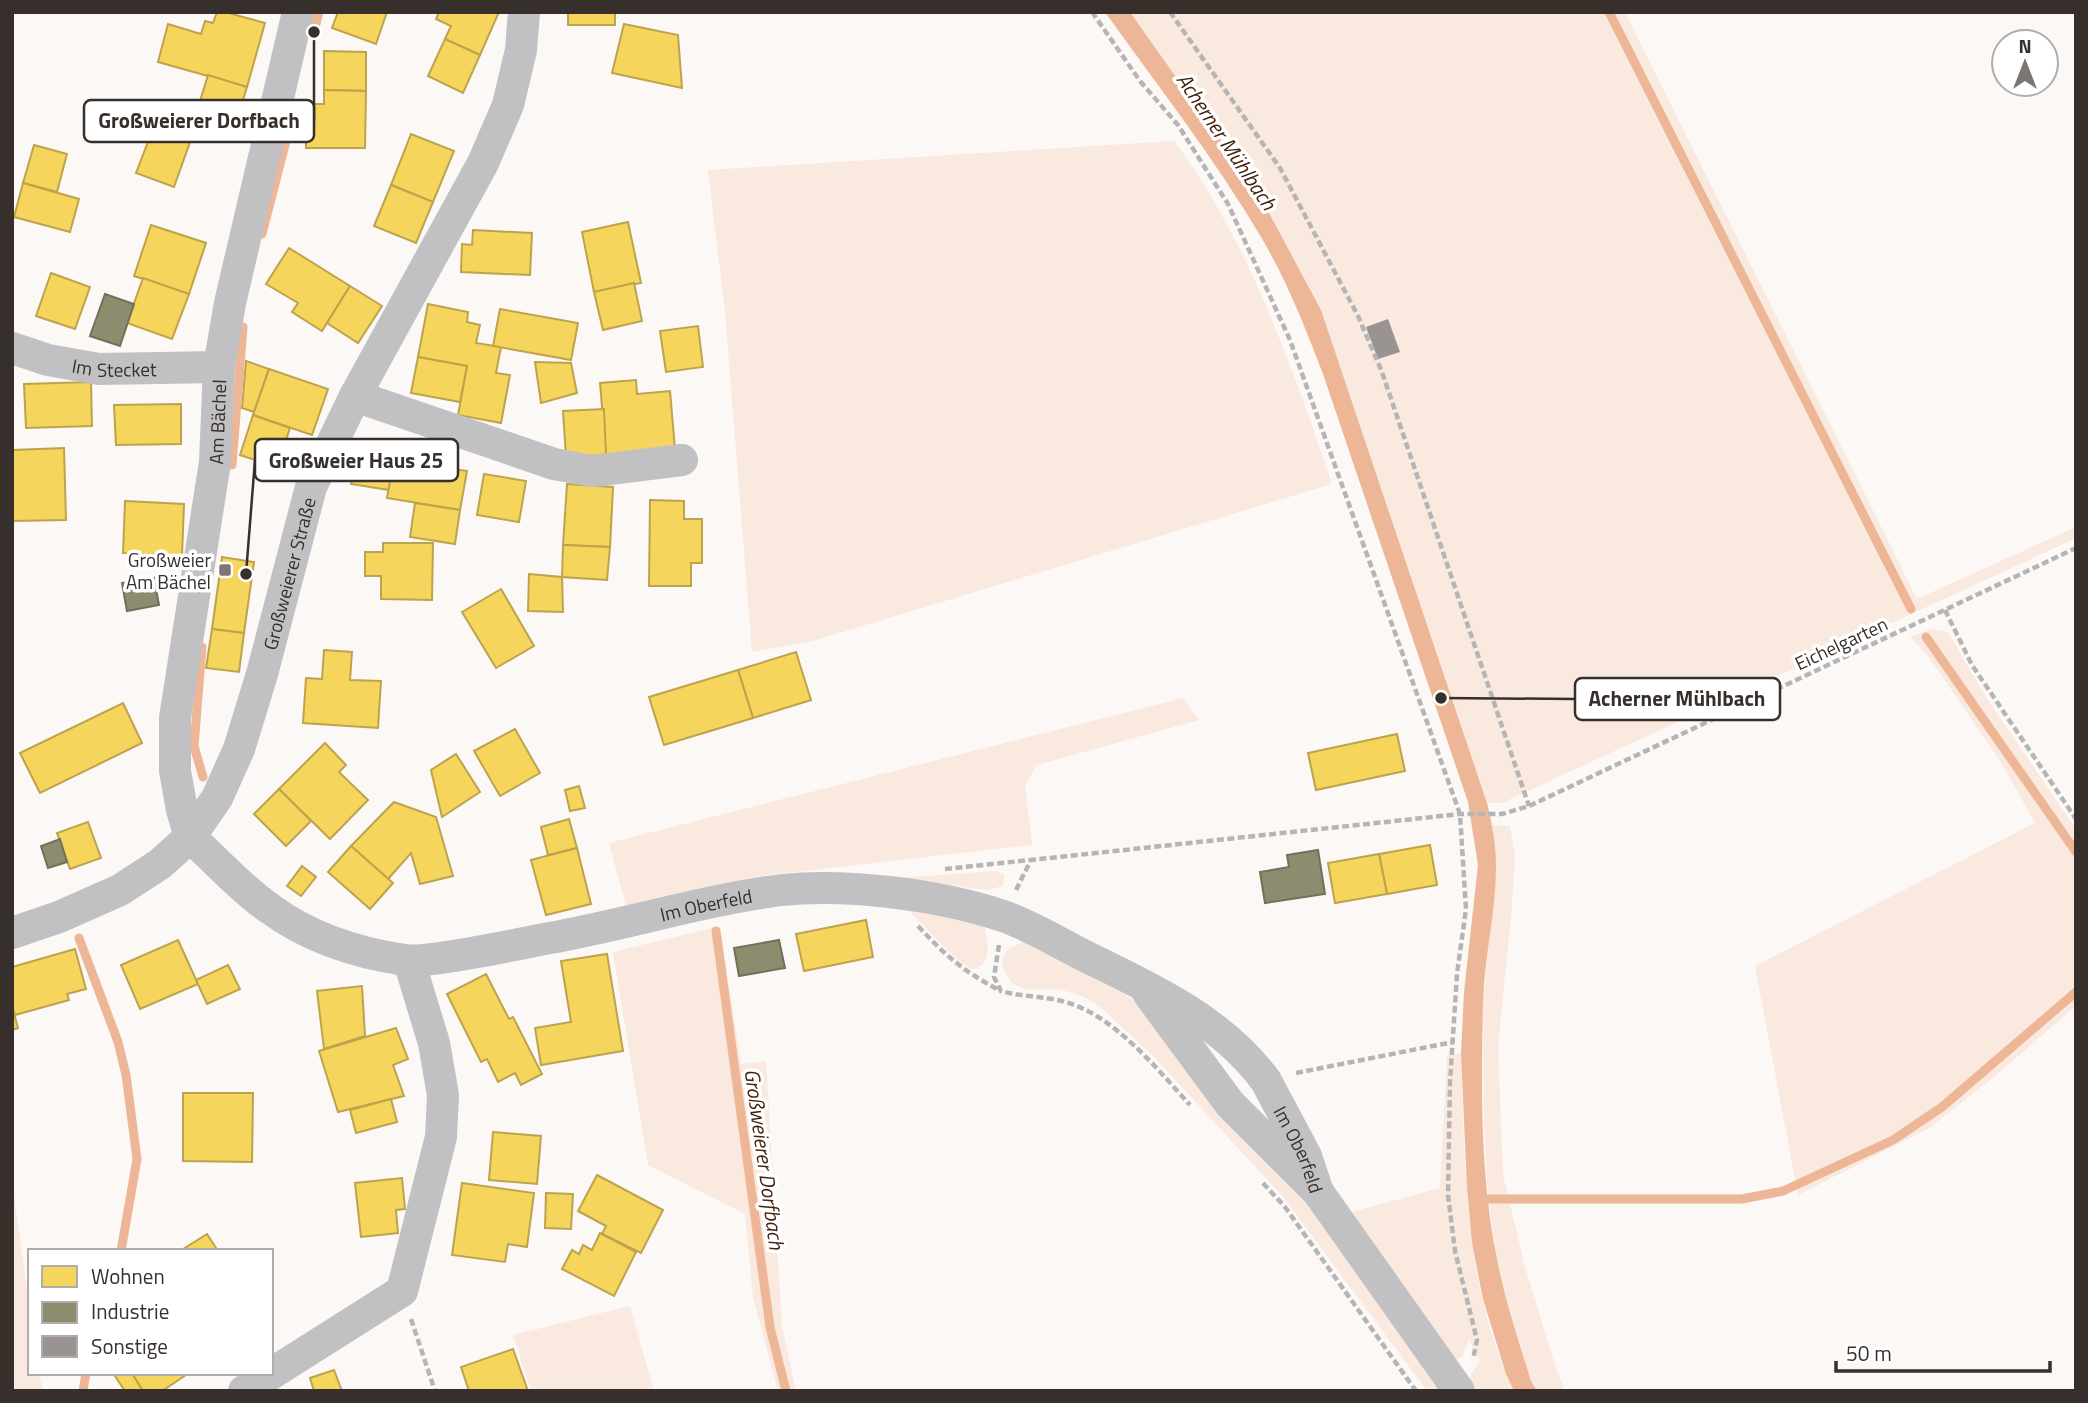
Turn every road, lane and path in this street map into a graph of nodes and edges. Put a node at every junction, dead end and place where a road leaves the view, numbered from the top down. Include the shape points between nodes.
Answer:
1 (298, 12) edge
2 (524, 12) edge
3 (1092, 12) edge
4 (1170, 12) edge
5 (12, 348) edge
6 (219, 367) junction
7 (355, 397) junction
8 (682, 460) dead end
9 (2076, 548) edge
10 (1945, 610) junction
11 (1529, 806) junction
12 (1460, 814) junction
13 (2076, 819) edge
14 (190, 837) junction
15 (1005, 917) junction
16 (915, 923) dead end
17 (12, 933) edge
18 (409, 961) junction
19 (1141, 984) junction
20 (1001, 991) junction
21 (1453, 1042) junction
22 (1266, 1081) junction
23 (1197, 1112) dead end
24 (1259, 1179) dead end
25 (1318, 1192) junction
26 (402, 1291) junction
27 (273, 1373) edge
28 (269, 1375) edge
29 (1457, 1387) edge
30 (244, 1391) edge
31 (435, 1391) edge
32 (1416, 1391) edge

1 - 6 street, Am Bächel
2 - 7 street, Großweierer Straße via 508,105 483,163
3 - 12 path via 1178,125 1228,204 1290,340
4 - 11 path via 1280,168 1358,316 1382,372
5 - 6 street, Im Stecket via 99,369
6 - 14 street, Am Bächel via 215,462 175,718 175,771
7 - 8 street via 554,464 593,471
7 - 14 street, Großweierer Straße via 312,487 239,748 217,797
9 - 10 path, Eichelgarten
10 - 11 path, Eichelgarten
10 - 13 path via 1972,665
11 - 12 path, Eichelgarten via 1502,814
12 - 15 path via 1031,860
12 - 21 path via 1465,909
14 - 17 street, Großweierer Straße via 120,890
14 - 18 street, Im Oberfeld via 268,908 309,933 357,951
15 - 18 street, Im Oberfeld via 942,900 882,892 783,890 566,936
15 - 19 street, Im Oberfeld
15 - 20 path via 994,977
16 - 20 path via 950,960
18 - 26 street via 434,1042 443,1095 441,1137
19 - 22 street, Im Oberfeld via 1192,1013
19 - 25 street, Im Oberfeld via 1230,1104
20 - 23 path via 1064,1001 1105,1022
21 - 22 path
21 - 29 path via 1448,1195 1455,1251 1476,1340 1475,1356
22 - 25 street, Im Oberfeld via 1306,1156
24 - 32 path via 1285,1207
25 - 29 street
26 - 27 street
26 - 31 path
28 - 30 street

